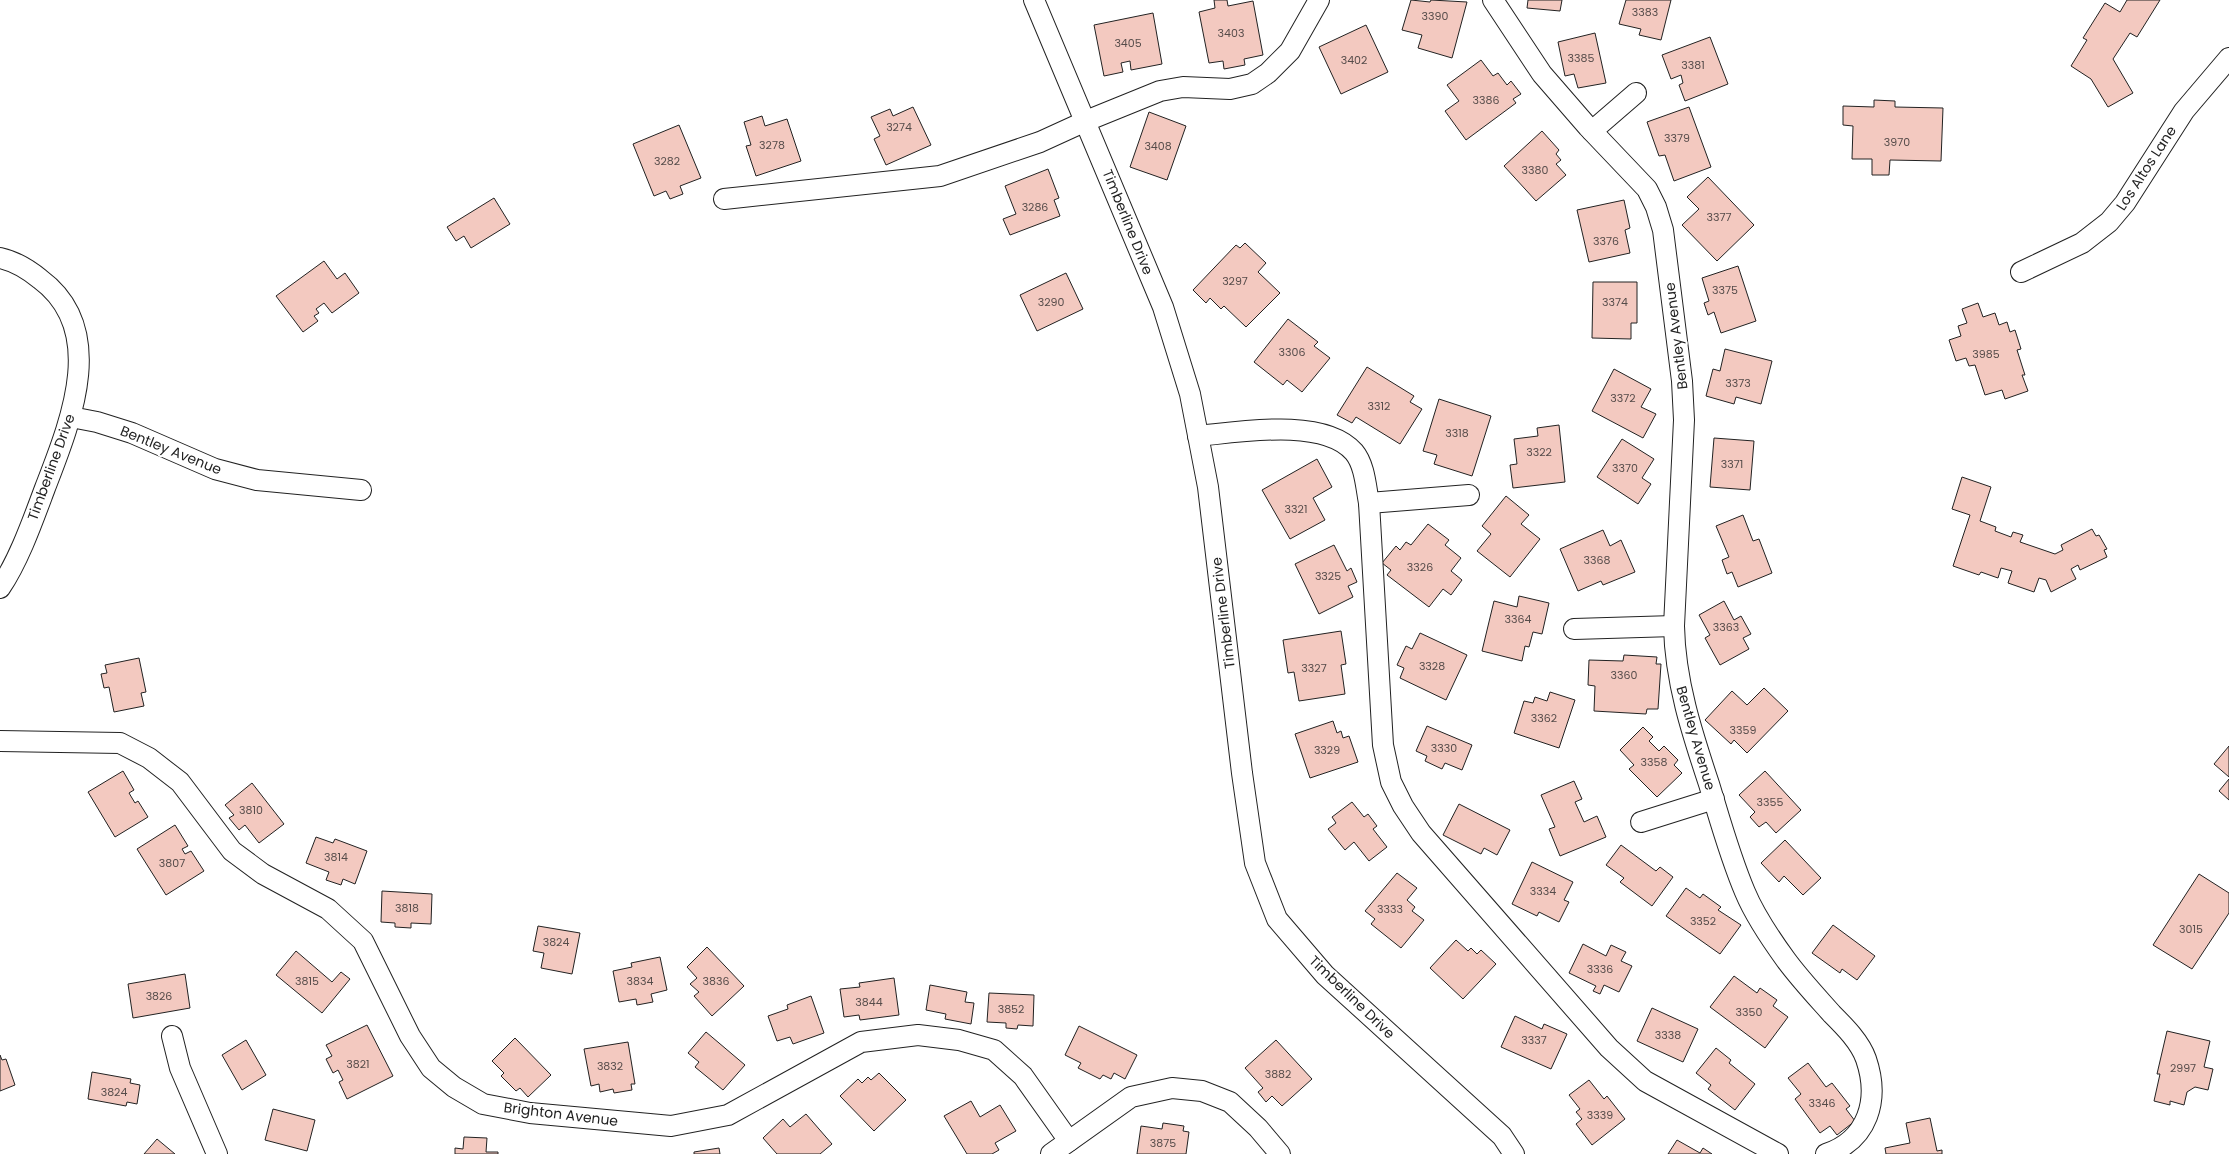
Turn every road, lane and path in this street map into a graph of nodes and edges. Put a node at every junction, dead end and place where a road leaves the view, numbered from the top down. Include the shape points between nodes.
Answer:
1 (1034, 0) edge
2 (1319, 0) edge
3 (1493, 0) edge
4 (2229, 58) edge
5 (1636, 93) dead end
6 (1086, 121) junction
7 (1592, 131) junction
8 (724, 199) dead end
9 (0, 258) edge
10 (2021, 272) dead end
11 (70, 417) junction
12 (1198, 436) junction
13 (361, 490) dead end
14 (1469, 495) dead end
15 (1369, 503) junction
16 (0, 588) edge
17 (1674, 626) junction
18 (1574, 629) dead end
19 (0, 741) edge
20 (1714, 799) junction
21 (1641, 822) dead end
22 (172, 1036) dead end
23 (1069, 1141) junction
24 (217, 1154) edge
25 (1051, 1154) edge
26 (1280, 1154) edge
27 (1514, 1154) edge
28 (1778, 1154) edge
29 (1826, 1154) edge

1 - 6 street, Timberline Drive
2 - 6 street via 1290,51 1252,84 1230,90 1183,87 1160,91
3 - 7 street, Bentley Avenue via 1542,74
4 - 10 street, Los Altos Lane via 2184,110 2133,191 2109,222 2082,244
5 - 7 street
6 - 8 street via 1040,142 940,176
6 - 12 street, Timberline Drive via 1163,307 1185,377
7 - 17 street, Bentley Avenue via 1647,189 1663,230 1684,420
9 - 11 street, Timberline Drive via 29,270 53,288 75,325 79,346 78,372
11 - 13 street, Bentley Avenue via 132,433 215,469 256,480
11 - 16 street, Timberline Drive via 35,515
12 - 15 street via 1262,429 1312,432 1335,438 1354,452 1364,476
12 - 27 street, Timberline Drive via 1208,487 1255,863 1278,919 1325,975 1502,1136
14 - 15 street
15 - 28 street via 1383,745 1391,782 1403,806 1421,834 1609,1048 1645,1080
17 - 18 street
17 - 20 street, Bentley Avenue via 1680,684
19 - 23 street, Brighton Avenue via 120,743 149,758 180,782 232,851 263,874 328,909 363,941 410,1036 430,1068 454,1088 483,1104 530,1113 671,1126 728,1115 861,1042 918,1035 959,1040 994,1050 1023,1076
20 - 21 street
20 - 29 street, Bentley Avenue via 1745,892 1765,930 1803,981 1852,1035 1866,1058 1872,1085 1869,1114 1854,1139
22 - 24 street via 180,1068
23 - 25 street
23 - 26 street via 1131,1096 1172,1088 1202,1091 1230,1102

